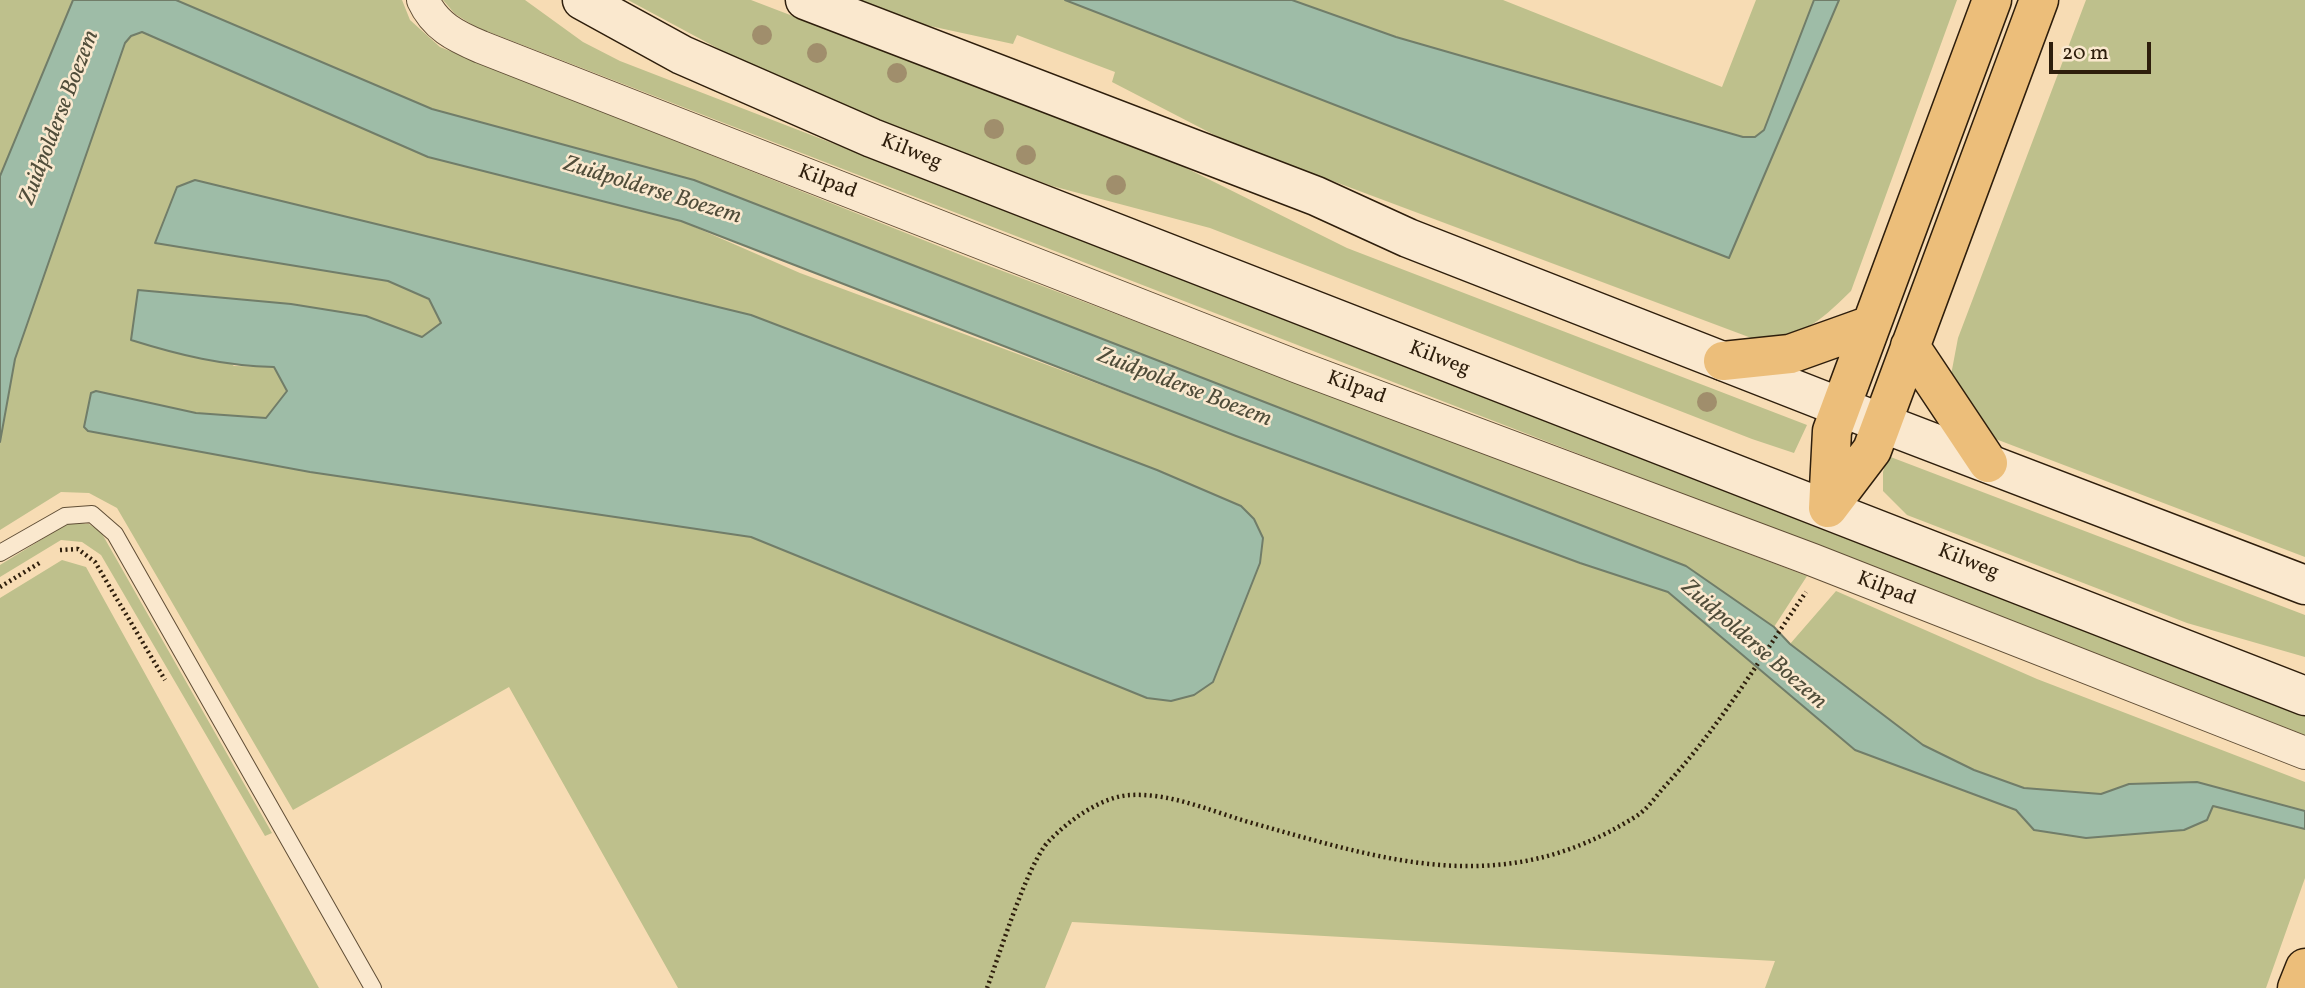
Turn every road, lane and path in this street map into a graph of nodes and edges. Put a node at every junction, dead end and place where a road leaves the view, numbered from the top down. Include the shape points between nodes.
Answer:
1 (423, 0) edge
2 (582, 0) edge
3 (805, 0) edge
4 (1992, 0) edge
5 (2039, 0) edge
6 (1871, 325) junction
7 (1910, 346) junction
8 (1723, 362) junction
9 (1840, 407) junction
10 (1882, 423) junction
11 (1988, 463) junction
12 (1828, 508) junction
13 (0, 553) edge
14 (2305, 584) edge
15 (0, 587) edge
16 (1787, 620) dead end
17 (172, 690) dead end
18 (2305, 696) edge
19 (2305, 753) edge
20 (2305, 968) edge
21 (373, 988) edge
22 (987, 988) edge
23 (2297, 988) edge

1 - 19 street, Kilpad via 431,16 453,34 481,47 1298,367 1813,560
2 - 12 main road, Kilweg via 682,55 872,138
3 - 8 main road via 1316,196 1408,238
4 - 6 highway
5 - 7 highway
6 - 8 highway via 1790,354
6 - 9 highway
7 - 10 highway
7 - 11 highway
8 - 9 main road
9 - 10 main road
9 - 12 highway via 1832,431
10 - 11 main road
10 - 12 highway via 1872,450
11 - 14 main road
12 - 18 main road, Kilweg
13 - 21 lane via 65,516 92,514 115,534
15 - 17 path via 62,549 78,549 95,562
16 - 22 path via 1690,759 1638,815 1589,842 1536,859 1472,868 1412,863 1166,798 1129,794 1088,809 1047,842
20 - 23 highway

